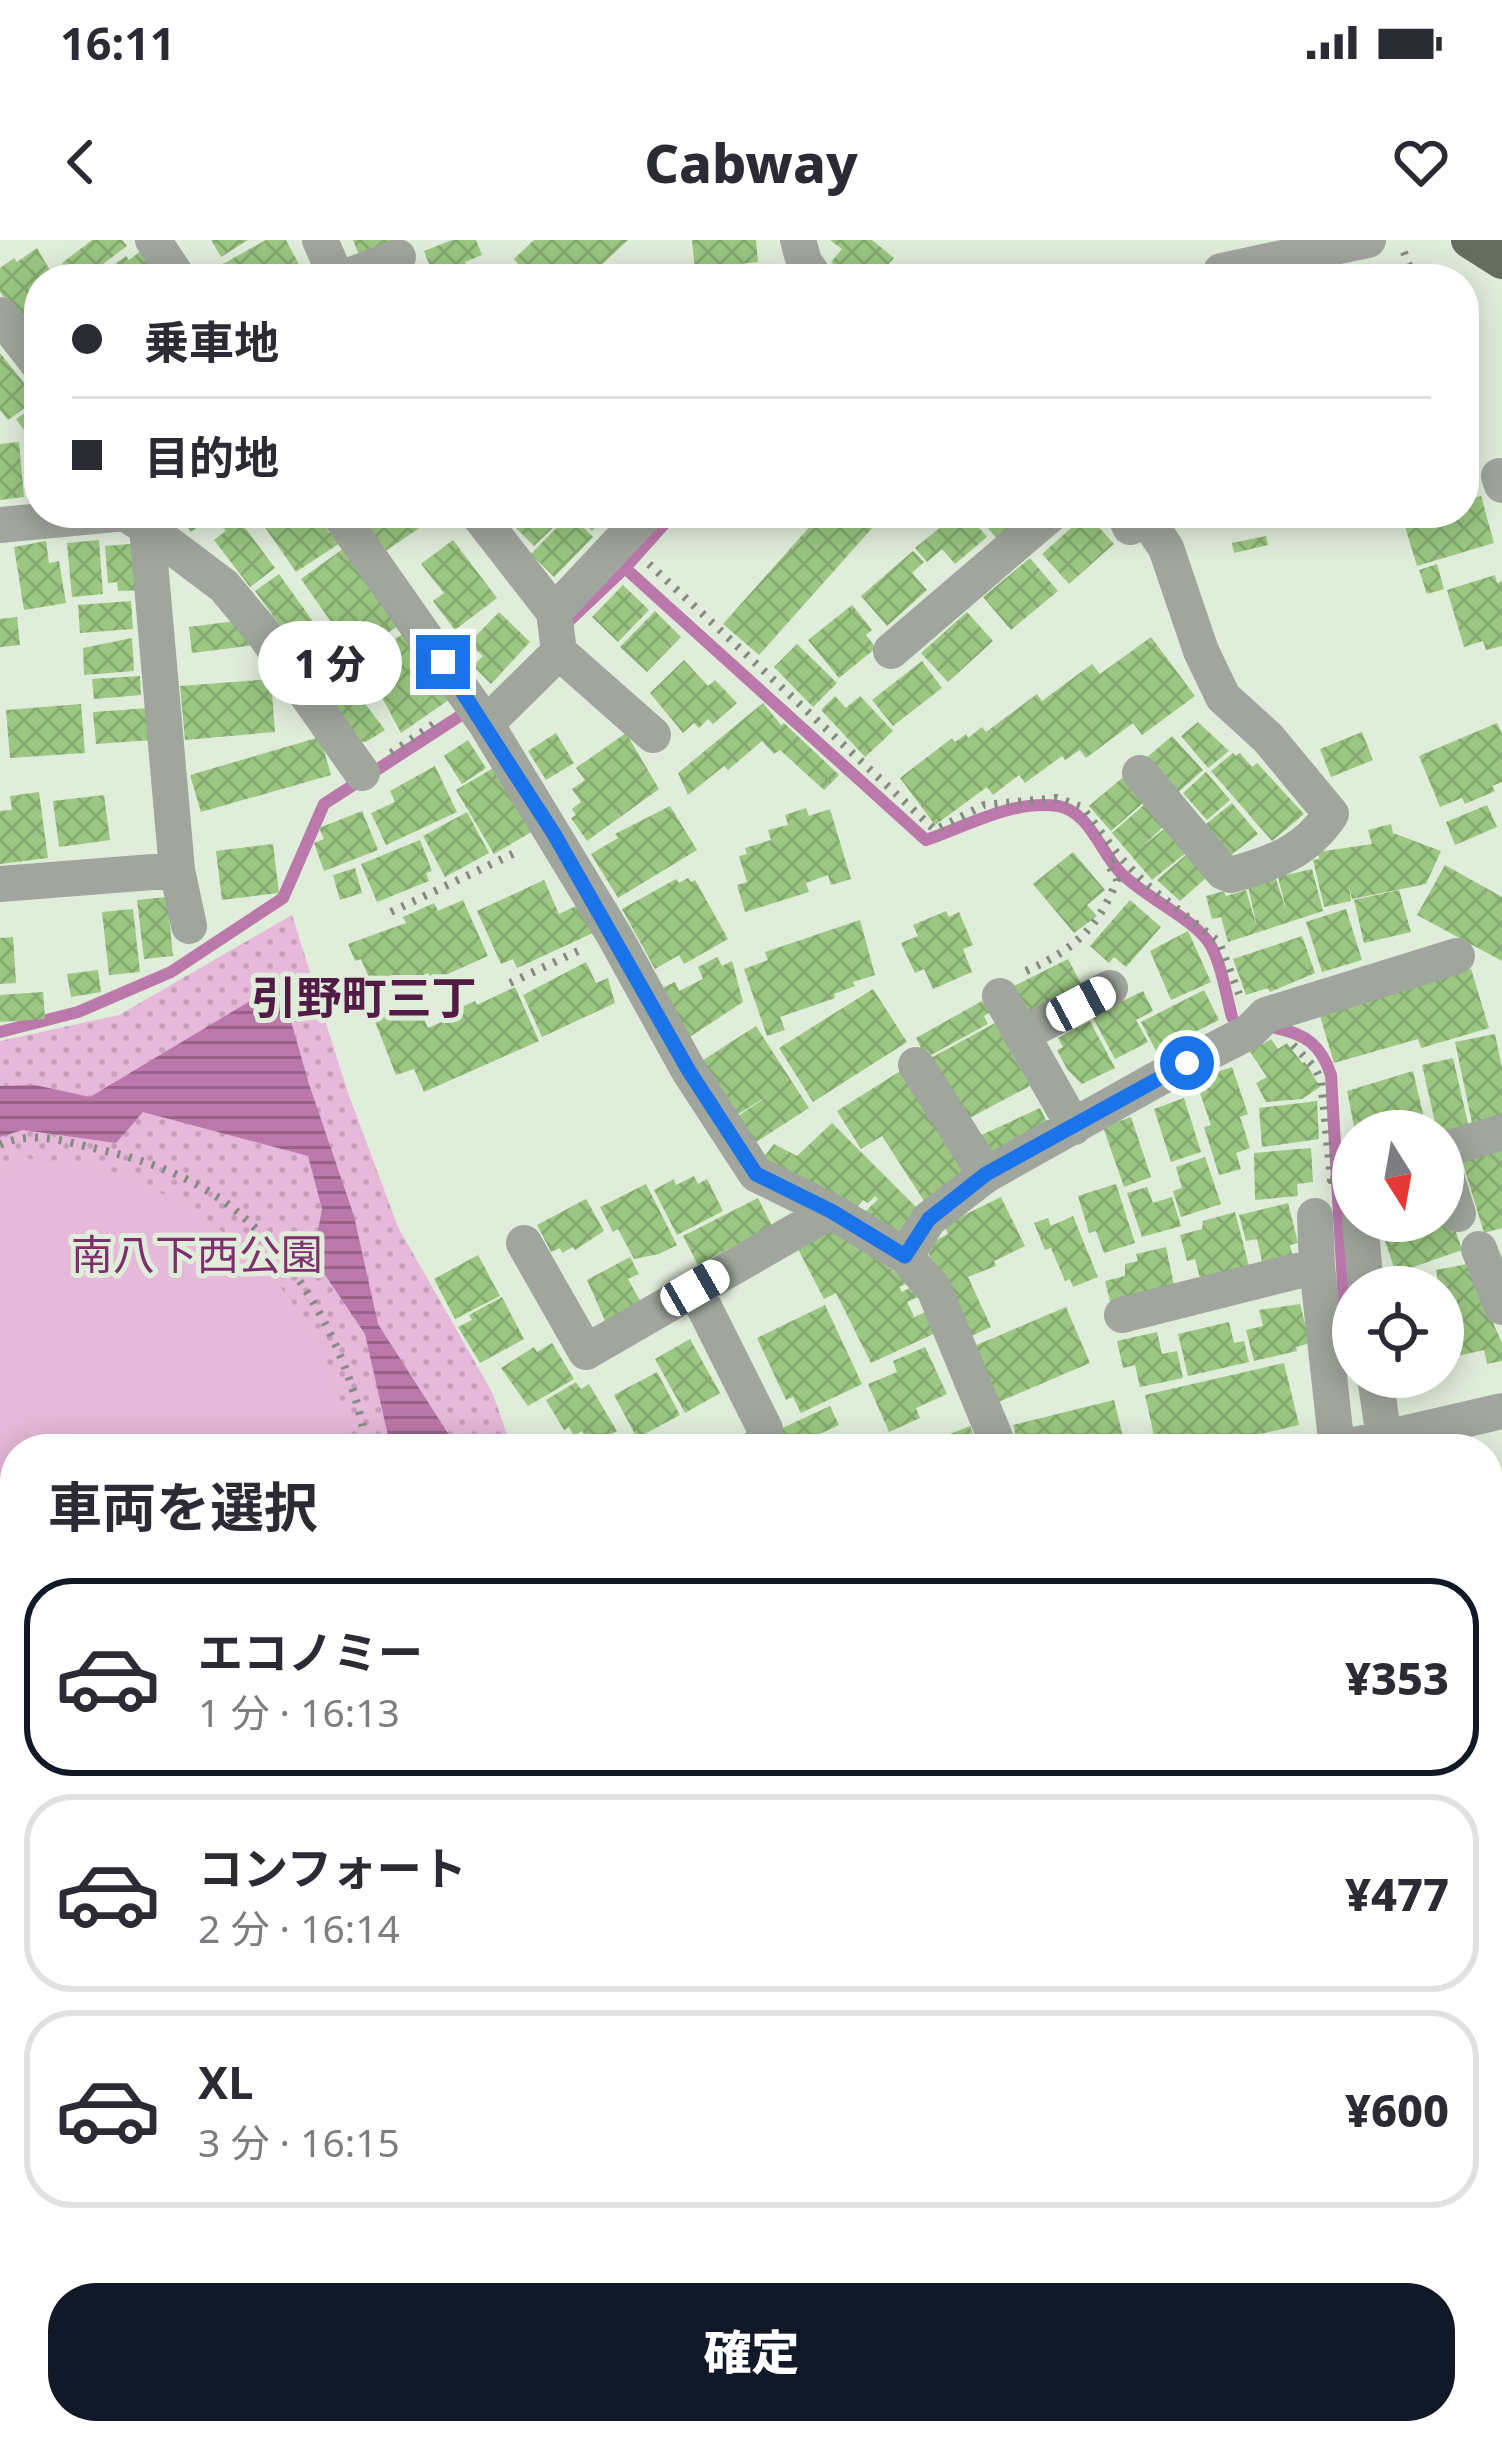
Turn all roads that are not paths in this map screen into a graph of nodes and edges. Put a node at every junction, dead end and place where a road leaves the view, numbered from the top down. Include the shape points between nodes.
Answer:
1 (1368, 240) edge
2 (1469, 240) edge
3 (398, 256) dead end
4 (1502, 261) edge
5 (377, 264) edge
6 (1258, 264) edge
7 (0, 315) edge
8 (24, 346) edge
9 (147, 528) joint
10 (349, 528) edge
11 (489, 528) edge
12 (632, 528) edge
13 (1034, 528) edge
14 (1152, 528) edge
15 (554, 612) junction
16 (891, 651) dead end
17 (559, 652) junction
18 (478, 712) junction
19 (653, 735) dead end
20 (362, 773) road end
21 (1140, 773) dead end
22 (177, 871) junction
23 (0, 884) edge
24 (189, 926) dead end
25 (1457, 956) dead end
26 (1012, 984) road end
27 (1110, 988) dead end
28 (1022, 1035) junction
29 (916, 1065) dead end
30 (1074, 1127) junction
31 (1502, 1132) edge
32 (1464, 1144) edge
33 (986, 1174) junction
34 (831, 1211) junction
35 (1315, 1216) dead end
36 (524, 1243) dead end
37 (1479, 1249) dead end
38 (905, 1256) junction
39 (1317, 1266) junction
40 (695, 1288) junction
41 (1502, 1307) edge
42 (1122, 1316) dead end
43 (1378, 1398) edge
44 (1502, 1411) edge
45 (764, 1434) edge
46 (995, 1434) edge
47 (1335, 1434) edge
48 (1383, 1434) edge
49 (1401, 1434) edge

1 - 6 street
2 - 4 main road
3 - 5 street
7 - 8 street
9 - 20 street via 224,586
9 - 22 street
10 - 18 street
11 - 15 street
12 - 15 street
13 - 16 street
14 - 21 street via 1223,697 1331,814 1282,860 1231,875
15 - 17 street
17 - 18 street
17 - 19 street
18 - 34 street via 756,1174
22 - 23 street
22 - 24 street
25 - 30 street via 1266,1015
26 - 28 street
27 - 28 street
28 - 30 street
29 - 33 street
30 - 33 street
31 - 32 street
33 - 38 street via 929,1219
34 - 38 street
34 - 40 street
35 - 39 street
36 - 40 street via 586,1352
37 - 41 street
38 - 46 street via 934,1289
39 - 42 street
39 - 47 street
40 - 45 street
43 - 48 street
44 - 49 street

